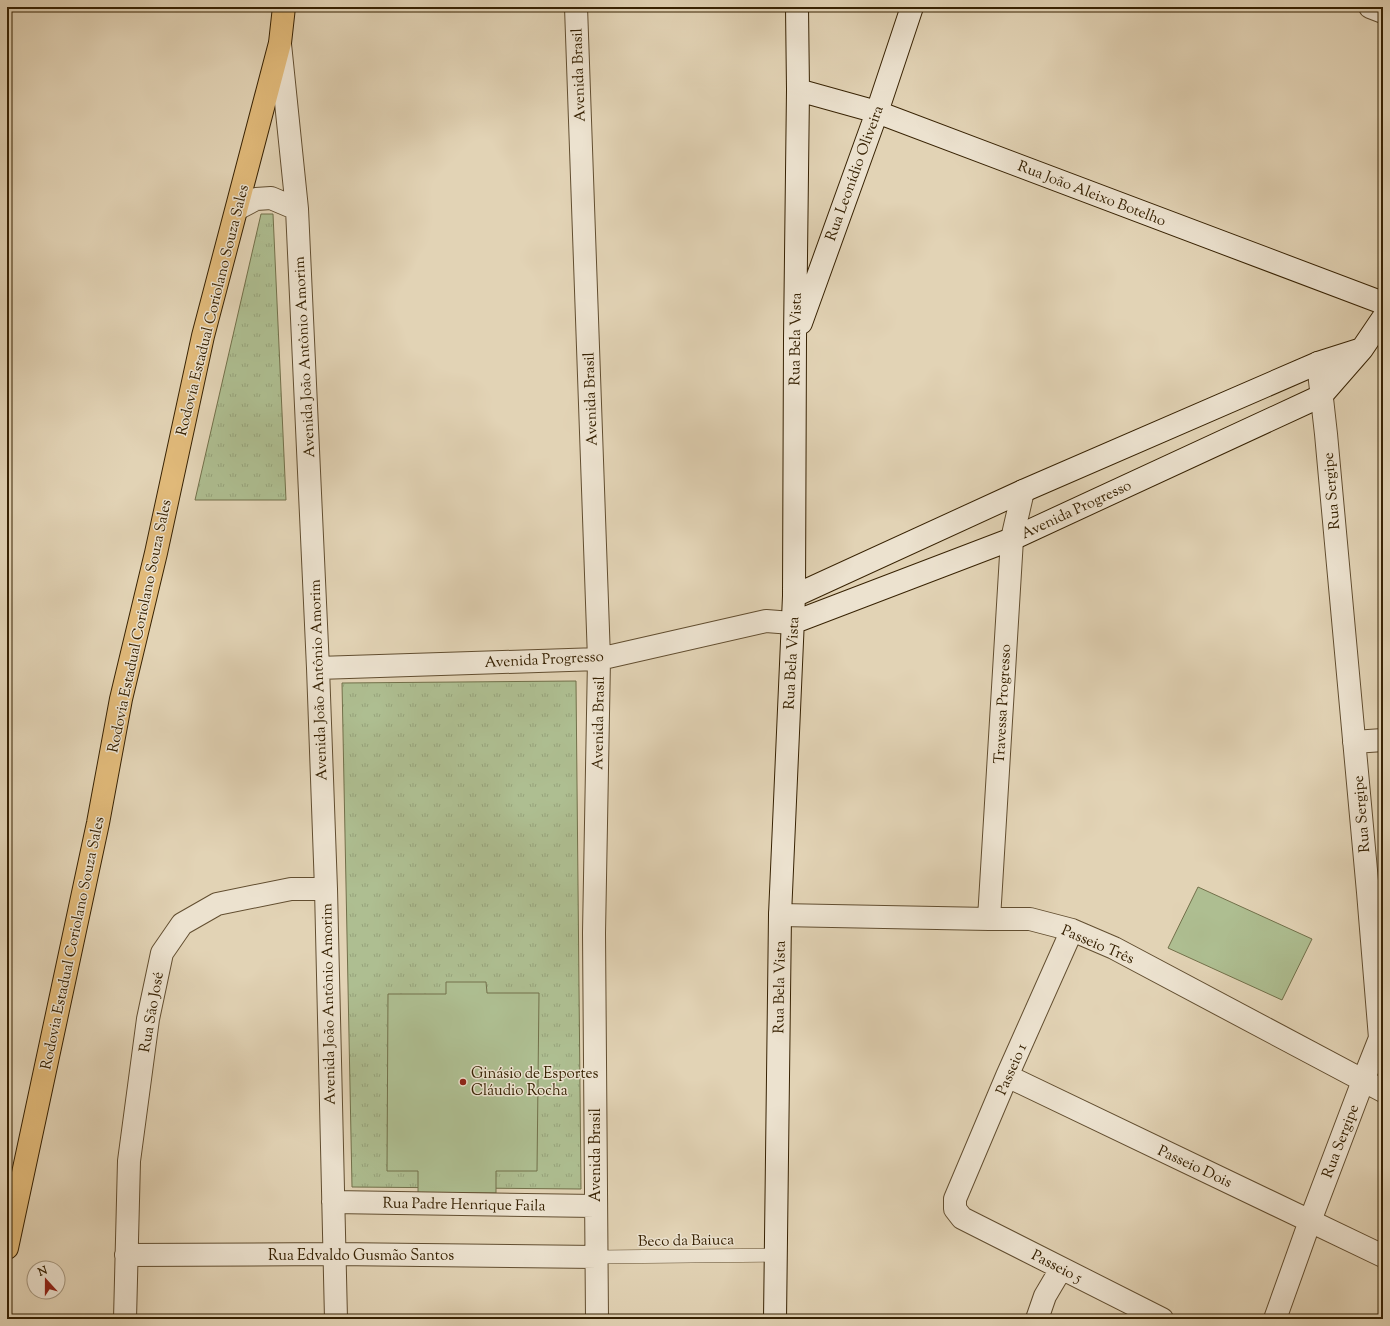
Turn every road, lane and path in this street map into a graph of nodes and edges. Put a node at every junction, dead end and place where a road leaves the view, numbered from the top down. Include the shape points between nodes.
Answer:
1 (284, 7) edge
2 (576, 7) edge
3 (797, 7) edge
4 (912, 7) edge
5 (1370, 7) edge
6 (1383, 12) edge
7 (280, 43) junction
8 (798, 90) junction
9 (877, 112) junction
10 (237, 209) junction
11 (297, 209) junction
12 (1383, 303) edge
13 (1383, 318) edge
14 (795, 339) junction
15 (1362, 349) junction
16 (1318, 363) junction
17 (1321, 396) junction
18 (1023, 491) junction
19 (1012, 539) junction
20 (794, 596) junction
21 (766, 621) junction
22 (792, 623) junction
23 (599, 659) junction
24 (318, 668) junction
25 (1383, 740) edge
26 (1354, 742) junction
27 (326, 889) junction
28 (1376, 891) edge
29 (780, 915) junction
30 (989, 919) junction
31 (1072, 930) junction
32 (1382, 1038) edge
33 (1007, 1076) junction
34 (1363, 1081) junction
35 (1383, 1091) edge
36 (333, 1202) junction
37 (595, 1206) junction
38 (955, 1209) joint
39 (1310, 1221) junction
40 (7, 1248) edge
41 (335, 1254) junction
42 (126, 1255) junction
43 (777, 1255) junction
44 (1383, 1256) edge
45 (596, 1257) junction
46 (1061, 1269) junction
47 (125, 1319) edge
48 (336, 1319) edge
49 (596, 1319) edge
50 (775, 1319) edge
51 (1037, 1319) edge
52 (1162, 1319) edge
53 (1275, 1319) edge

1 - 7 main road, Rodovia Estadual Coriolano Souza Sales
2 - 23 street, Avenida Brasil
3 - 8 street, Rua Bela Vista
4 - 9 street, Rua Leonídio Oliveira
5 - 6 street
7 - 10 main road, Rodovia Estadual Coriolano Souza Sales
7 - 11 street, Avenida João Antônio Amorim
8 - 9 street, Rua João Aleixo Botelho
8 - 14 street, Rua Bela Vista
9 - 12 street, Rua João Aleixo Botelho
9 - 14 street, Rua Leonídio Oliveira
10 - 11 street via 256,199 271,198
10 - 40 main road, Rodovia Estadual Coriolano Souza Sales via 203,336 121,700 96,830
11 - 24 street, Avenida João Antônio Amorim
13 - 15 street, Avenida Progresso
14 - 20 street, Rua Bela Vista
15 - 16 street, Avenida Progresso
15 - 17 street, Avenida Progresso
16 - 17 street, Rua Sergipe
16 - 18 street, Avenida Progresso
17 - 19 street, Avenida Progresso
17 - 26 street, Rua Sergipe
18 - 19 street, Travessa Progresso
18 - 20 street, Avenida Progresso
19 - 22 street, Avenida Progresso
19 - 30 street, Travessa Progresso
20 - 21 street, Avenida Progresso
20 - 22 street, Rua Bela Vista
21 - 22 street, Avenida Progresso
21 - 23 street, Avenida Progresso
22 - 29 street, Rua Bela Vista
23 - 24 street, Avenida Progresso
23 - 37 street, Avenida Brasil via 594,933
24 - 27 street, Avenida João Antônio Amorim
25 - 26 street
26 - 28 street, Rua Sergipe
27 - 36 street, Avenida João Antônio Amorim
27 - 42 street, Rua São José via 291,889 217,904 182,924 162,953 148,1020 129,1161
28 - 32 street, Rua Sergipe
29 - 30 street, Passeio Três
29 - 43 street, Rua Bela Vista
30 - 31 street, Passeio Três via 1030,919
31 - 33 street, Passeio 1
31 - 34 street, Passeio Três via 1114,948
32 - 34 street, Rua Sergipe
33 - 38 street, Passeio 1 via 955,1199
33 - 39 street, Passeio Dois
34 - 35 street, Passeio Três
34 - 39 street, Rua Sergipe
36 - 37 street, Rua Padre Henrique Faila
36 - 41 street, Avenida João Antônio Amorim
37 - 45 street, Avenida Brasil
38 - 46 street, Passeio 5 via 962,1218
39 - 44 street, Passeio Dois
39 - 53 street, Rua Sergipe
41 - 42 street, Rua Edvaldo Gusmão Santos
41 - 45 street, Rua Edvaldo Gusmão Santos
41 - 48 street, Avenida João Antônio Amorim
42 - 47 street
43 - 45 lane, Beco da Baiuca
43 - 50 street, Rua Bela Vista
45 - 49 street, Avenida Brasil
46 - 51 street via 1044,1296
46 - 52 street, Passeio 5

